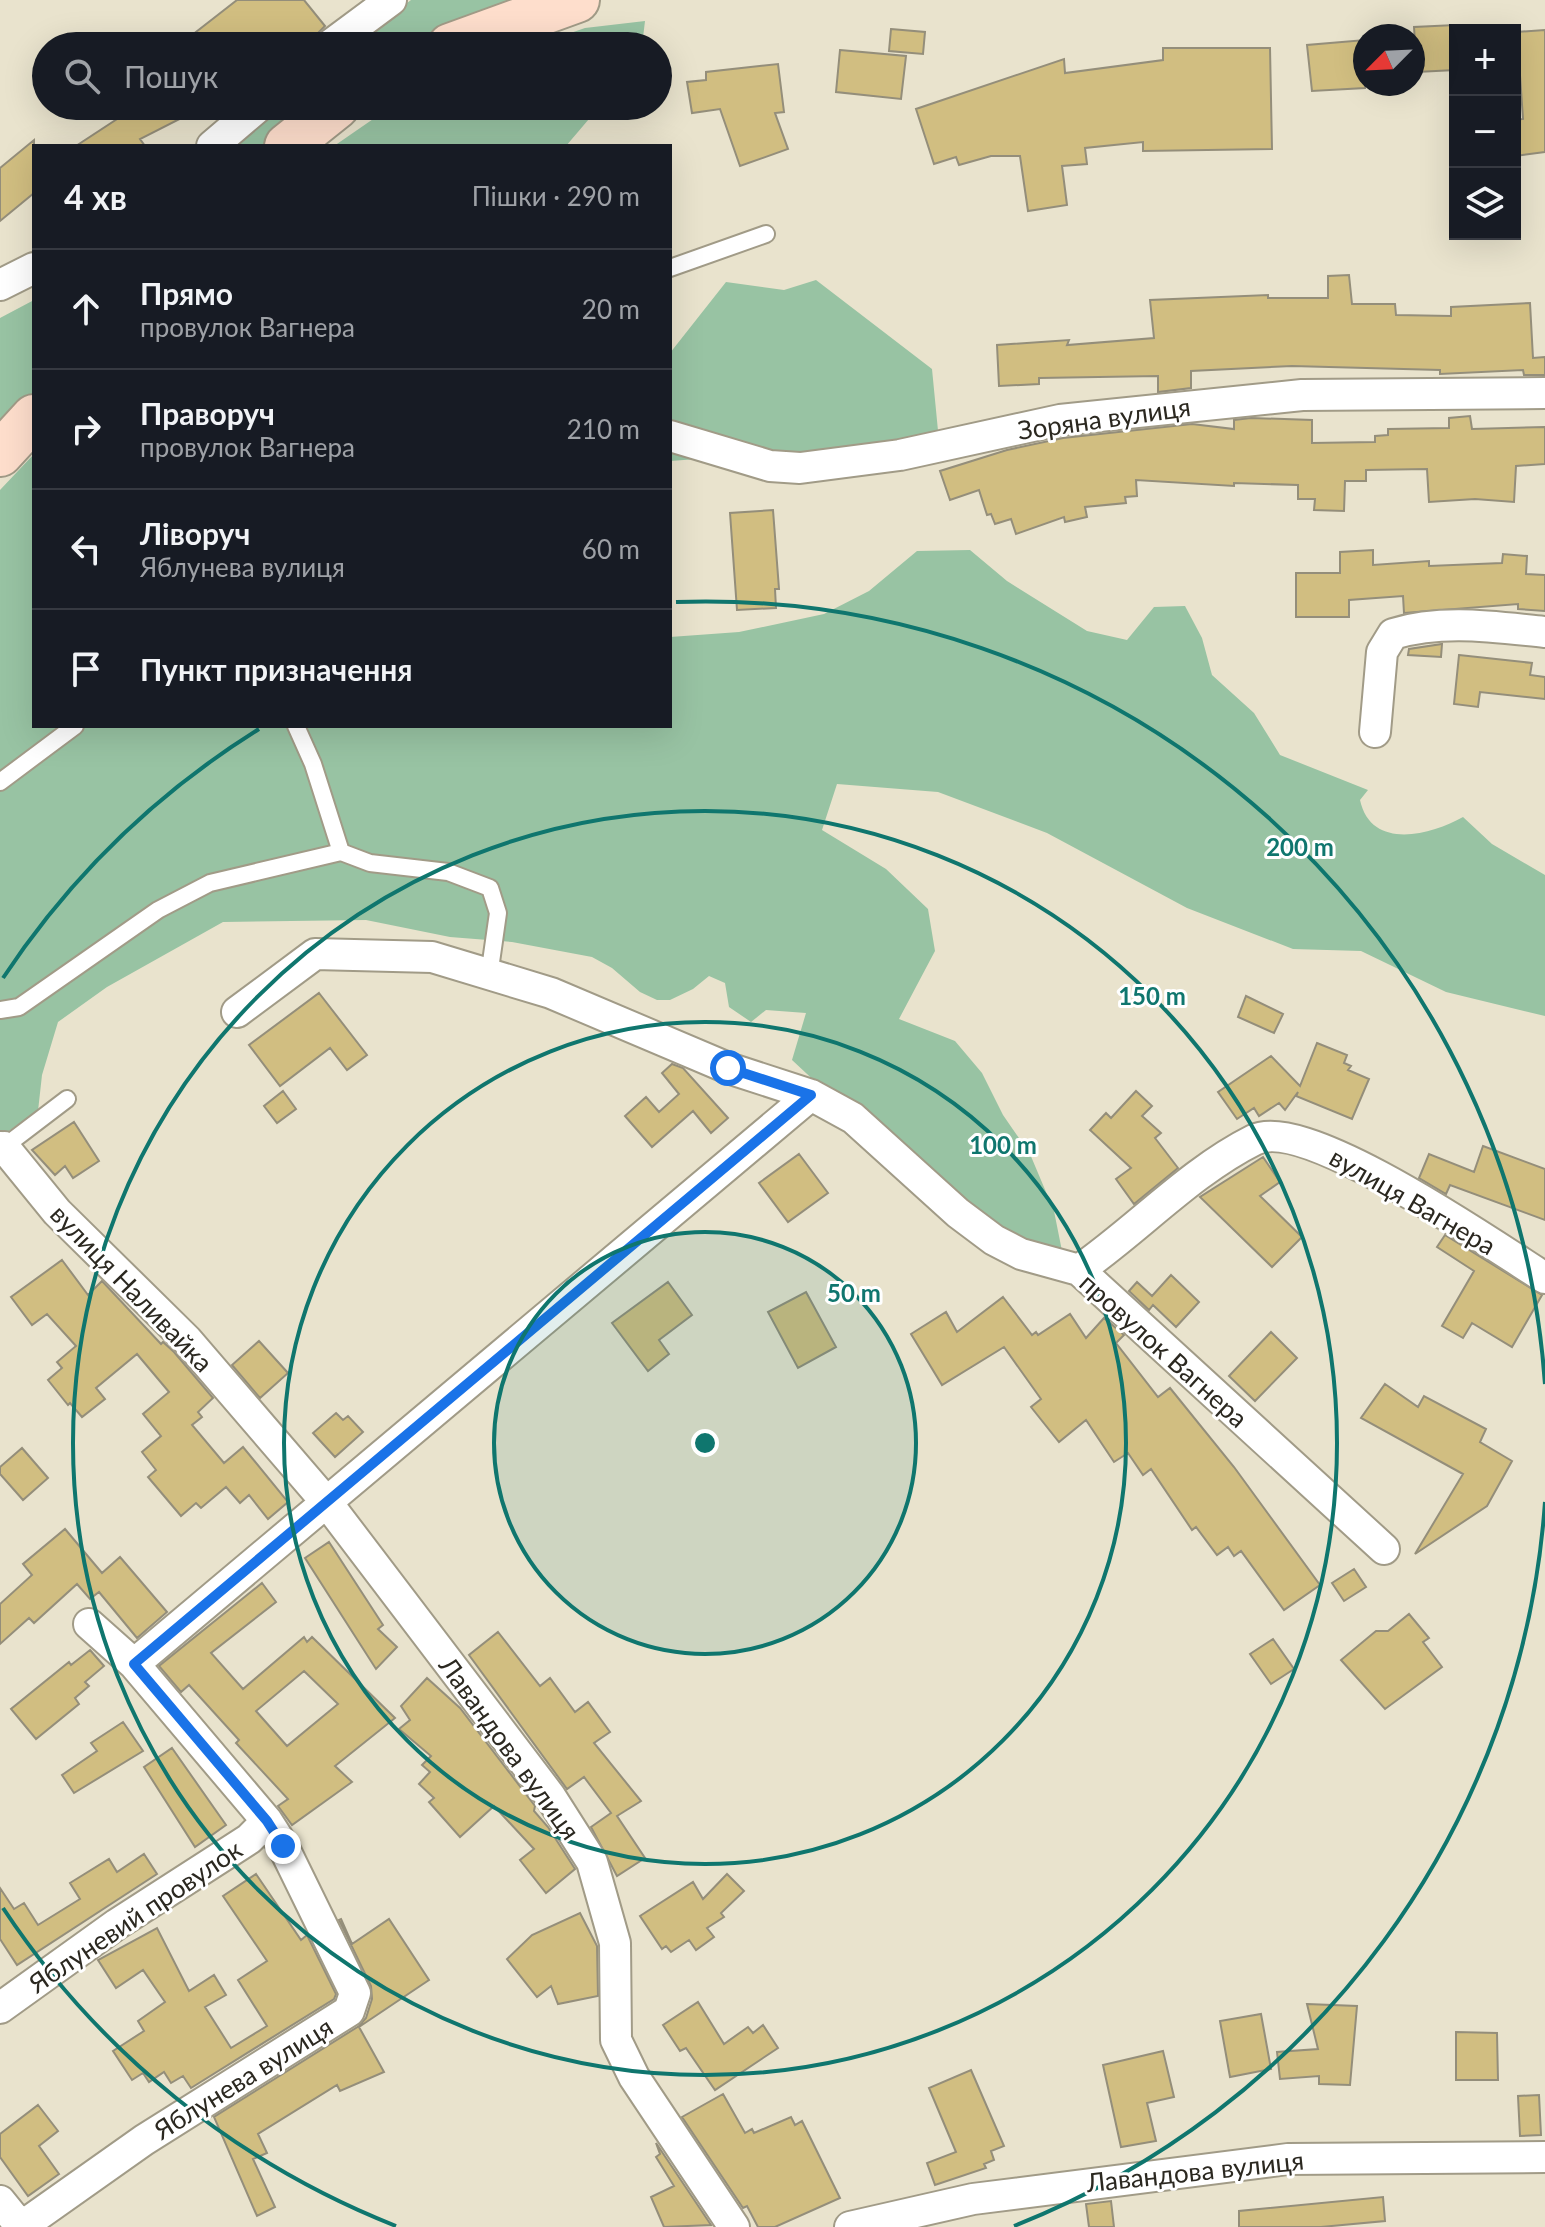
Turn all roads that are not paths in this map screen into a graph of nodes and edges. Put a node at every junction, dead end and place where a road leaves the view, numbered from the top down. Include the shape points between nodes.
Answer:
1 (391, 0) edge
2 (577, 0) edge
3 (348, 32) edge
4 (489, 32) edge
5 (243, 120) edge
6 (320, 120) edge
7 (214, 144) edge
8 (290, 144) edge
9 (766, 234) dead end
10 (672, 267) edge
11 (32, 269) edge
12 (0, 285) edge
13 (1545, 393) edge
14 (32, 419) edge
15 (672, 437) edge
16 (0, 454) edge
17 (1545, 632) edge
18 (72, 728) edge
19 (297, 728) edge
20 (1375, 732) dead end
21 (0, 782) edge
22 (341, 852) junction
23 (489, 976) junction
24 (0, 1010) edge
25 (237, 1012) dead end
26 (811, 1095) junction
27 (67, 1099) dead end
28 (1, 1144) edge
29 (1079, 1270) junction
30 (1545, 1278) edge
31 (328, 1504) junction
32 (1384, 1549) dead end
33 (89, 1624) dead end
34 (134, 1664) junction
35 (267, 1821) junction
36 (0, 2008) edge
37 (1545, 2157) edge
38 (0, 2201) edge
39 (21, 2227) edge
40 (734, 2227) edge
41 (850, 2227) edge

1 - 3 street
2 - 4 street
5 - 7 street
6 - 8 street
9 - 10 lane
11 - 12 street
13 - 15 street, Зоряна вулиця via 1256,399 1060,420 900,455 800,468 770,466
14 - 16 street
17 - 20 street via 1463,624 1393,634 1382,652
18 - 21 lane
19 - 22 lane
22 - 23 lane via 370,863 448,872 490,888 498,913
22 - 24 lane via 210,883 158,910 19,1007
23 - 25 street, провулок Вагнера via 432,957 315,954
23 - 26 street, провулок Вагнера via 551,993 728,1068
26 - 29 street, провулок Вагнера via 853,1118 994,1240 1021,1254
26 - 31 street
27 - 28 lane
28 - 31 street, вулиця Наливайка via 57,1212 187,1340
29 - 30 street, вулиця Вагнера via 1257,1138 1297,1140 1351,1159
29 - 32 street, провулок Вагнера
31 - 34 street
31 - 40 street, Лавандова вулиця via 550,1796 592,1862 615,1943 616,2040 634,2077
33 - 34 street, Яблунева вулиця
34 - 35 street, Яблунева вулиця
35 - 36 street, Яблуневий провулок via 249,1839
35 - 39 street, Яблунева вулиця via 355,1993 349,2011 144,2140
37 - 41 street, Лавандова вулиця via 1288,2159 987,2197
38 - 39 street

